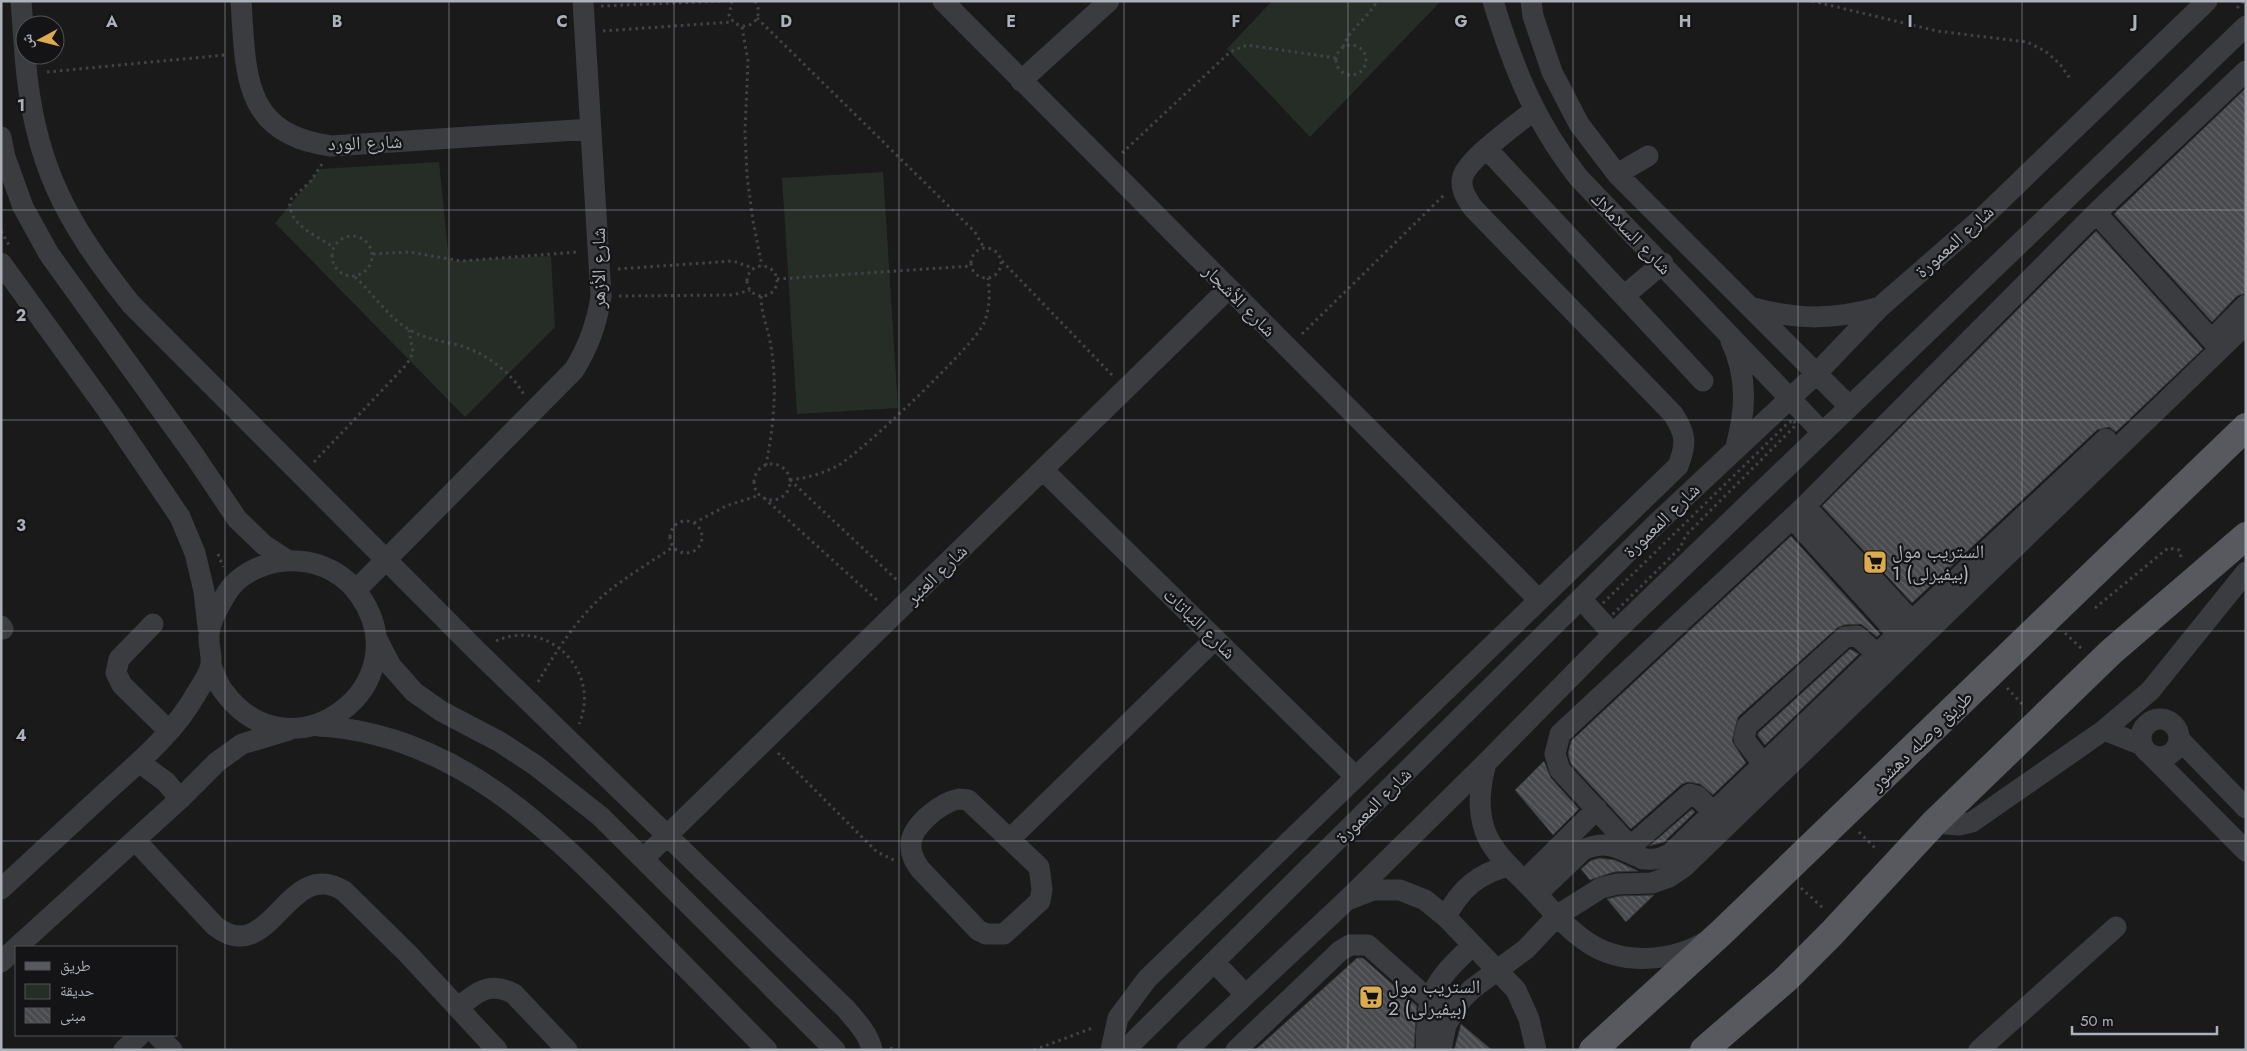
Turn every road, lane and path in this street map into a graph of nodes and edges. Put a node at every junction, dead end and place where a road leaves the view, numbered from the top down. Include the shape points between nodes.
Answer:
1 (21, 1) edge
2 (241, 1) edge
3 (723, 1) edge
4 (732, 1) edge
5 (755, 1) edge
6 (943, 1) edge
7 (1108, 1) edge
8 (1376, 1) edge
9 (1493, 1) edge
10 (1531, 1) edge
11 (1812, 1) edge
12 (2207, 1) edge
13 (583, 4) edge
14 (22, 15) edge
15 (757, 18) junction
16 (732, 22) junction
17 (2246, 26) edge
18 (742, 27) junction
19 (585, 32) junction
20 (1343, 47) junction
21 (245, 53) junction
22 (1336, 58) junction
23 (65, 60) edge
24 (26, 65) edge
25 (2246, 71) edge
26 (2071, 80) dead end
27 (1021, 81) junction
28 (1533, 111) junction
29 (592, 129) junction
30 (1, 137) edge
31 (331, 146) junction
32 (1487, 149) junction
33 (1648, 156) dead end
34 (1107, 167) junction
35 (1617, 174) junction
36 (1463, 176) junction
37 (2096, 214) junction
38 (334, 247) junction
39 (984, 248) junction
40 (373, 254) junction
41 (600, 260) junction
42 (1002, 261) junction
43 (1, 263) edge
44 (1663, 263) junction
45 (762, 266) junction
46 (971, 266) junction
47 (753, 268) junction
48 (355, 277) junction
49 (988, 278) junction
50 (777, 280) junction
51 (1228, 289) junction
52 (750, 290) junction
53 (1735, 291) junction
54 (601, 296) junction
55 (761, 296) junction
56 (1624, 296) junction
57 (2246, 305) edge
58 (1752, 307) junction
59 (1880, 307) junction
60 (1720, 323) junction
61 (2246, 324) edge
62 (409, 330) junction
63 (2216, 344) junction
64 (1288, 348) junction
65 (1816, 374) junction
66 (1703, 381) dead end
67 (1126, 389) junction
68 (1789, 398) junction
69 (1849, 406) junction
70 (532, 412) junction
71 (1796, 425) joint
72 (2246, 427) edge
73 (1822, 432) junction
74 (1735, 450) junction
75 (766, 464) junction
76 (1043, 470) junction
77 (301, 476) junction
78 (790, 480) junction
79 (760, 495) junction
80 (764, 498) junction
81 (1640, 505) junction
82 (1799, 512) junction
83 (694, 523) junction
84 (1657, 523) junction
85 (2246, 536) edge
86 (673, 546) junction
87 (287, 560) junction
88 (385, 560) junction
89 (2181, 564) dead end
90 (2246, 572) edge
91 (356, 590) junction
92 (914, 595) junction
93 (1538, 599) junction
94 (1581, 599) junction
95 (2094, 608) dead end
96 (894, 615) junction
97 (153, 624) dead end
98 (2072, 626) dead end
99 (2064, 632) junction
100 (209, 634) junction
101 (1613, 634) junction
102 (1911, 635) junction
103 (376, 637) junction
104 (1215, 639) junction
105 (2057, 639) dead end
106 (559, 647) junction
107 (479, 653) junction
108 (2086, 653) dead end
109 (1877, 654) junction
110 (211, 666) junction
111 (2150, 690) junction
112 (2000, 694) dead end
113 (527, 700) junction
114 (2027, 709) dead end
115 (2162, 719) junction
116 (303, 727) junction
117 (2104, 730) junction
118 (169, 732) junction
119 (2180, 739) junction
120 (766, 740) junction
121 (568, 741) junction
122 (2146, 750) junction
123 (138, 762) junction
124 (1486, 763) junction
125 (1763, 764) junction
126 (1356, 777) junction
127 (180, 799) junction
128 (2246, 808) edge
129 (1597, 810) junction
130 (1714, 812) junction
131 (1934, 823) junction
132 (1857, 830) dead end
133 (667, 836) junction
134 (1010, 839) junction
135 (135, 840) junction
136 (1636, 852) junction
137 (2246, 852) edge
138 (1879, 853) dead end
139 (913, 858) junction
140 (643, 859) junction
141 (1523, 880) junction
142 (1798, 885) dead end
143 (1, 889) edge
144 (1348, 899) junction
145 (1833, 904) dead end
146 (1558, 915) junction
147 (1446, 917) junction
148 (2116, 927) dead end
149 (1722, 932) junction
150 (19, 946) edge
151 (1472, 946) junction
152 (15, 950) edge
153 (1, 962) edge
154 (1214, 962) junction
155 (1497, 970) junction
156 (1245, 994) junction
157 (1429, 1001) junction
158 (458, 1008) junction
159 (1453, 1011) junction
160 (1118, 1018) junction
161 (139, 1036) edge
162 (158, 1036) edge
163 (124, 1050) edge
164 (172, 1050) edge
165 (497, 1050) edge
166 (567, 1050) edge
167 (767, 1050) edge
168 (835, 1050) edge
169 (872, 1050) edge
170 (1034, 1050) edge
171 (1111, 1050) edge
172 (1125, 1050) edge
173 (1187, 1050) edge
174 (1236, 1050) edge
175 (1426, 1050) edge
176 (1441, 1050) edge
177 (1536, 1050) edge
178 (1593, 1050) edge
179 (1704, 1050) edge
180 (1979, 1050) edge

1 - 14 street
2 - 21 street, شارع الورد
3 - 13 path
4 - 16 path via 729,15
5 - 15 path via 759,12
6 - 27 street, شارع الأشجار
7 - 27 street
8 - 20 path via 1371,12 1346,38
9 - 28 street, شارع السلاملاك via 1509,53
10 - 35 street, شارع السلاملاك via 1552,72 1574,116
11 - 26 path via 1938,32 2027,42 2045,51
12 - 59 street, شارع المعمورة via 1982,218
13 - 19 street, شارع الأزهر
15 - 18 path
15 - 39 path via 975,232
16 - 18 path
16 - 19 path
17 - 69 street
18 - 45 path via 748,61 747,176
19 - 29 street, شارع الأزهر
20 - 22 path
20 - 22 path via 1356,46 1362,50 1365,56 1363,68 1352,75 1346,74 1340,70
21 - 23 path
21 - 31 street, شارع الورد via 247,77 255,99 268,118 286,133 308,143
22 - 34 path via 1247,45 1238,47
24 - 77 street via 31,113 46,166 68,215 97,261 131,304
25 - 37 street
27 - 34 street, شارع الأشجار
28 - 32 street
28 - 44 street, شارع السلاملاك via 1578,177
29 - 31 street, شارع الورد
29 - 41 street, شارع الأزهر
30 - 87 street via 23,207 48,254 237,519 264,545
31 - 38 path via 320,169 290,200 289,211 293,220
32 - 36 street
32 - 56 street
33 - 35 street
34 - 51 street, شارع الأشجار
35 - 53 street, شارع السلاملاك
36 - 64 path
36 - 81 street via 1462,190 1473,208 1673,414 1683,429 1685,448 1678,466
37 - 63 street
37 - 82 street
38 - 40 path via 344,237 359,237 366,241
38 - 48 path via 335,269
39 - 42 path via 994,250
39 - 46 path via 974,254
40 - 41 path via 409,252 461,261
40 - 48 path via 369,269
41 - 47 path via 725,261 740,262
41 - 54 street, شارع الأزهر
42 - 49 path via 998,273
42 - 67 path
43 - 100 street via 180,517 195,553
44 - 56 street
44 - 60 street, شارع السلاملاك
45 - 47 path
45 - 50 path via 772,270
46 - 49 path via 977,276
46 - 50 path
47 - 52 path via 747,279
48 - 62 path
49 - 78 path via 990,294 983,324 965,349 848,459 814,476
50 - 55 path via 776,288 769,295
51 - 64 street, شارع الأشجار
51 - 67 street, شارع العنبر
52 - 54 path via 724,295
52 - 55 path
53 - 58 street, شارع السلاملاك
53 - 60 street
54 - 70 street, شارع الأزهر via 588,347 574,370
55 - 75 path via 763,319 770,341 774,389 774,415
56 - 66 street
57 - 63 street
58 - 59 street via 1784,316 1816,319 1849,316
58 - 65 street, شارع السلاملاك
59 - 65 street, شارع المعمورة
60 - 68 street, شارع السلاملاك
60 - 74 street via 1736,352 1743,376 1742,426
61 - 63 street
62 - 70 path via 484,357 504,371 521,390
62 - 77 path via 413,353 407,364
63 - 102 street
64 - 93 street, شارع الأشجار
65 - 68 street, شارع المعمورة
65 - 69 street, شارع السلاملاك
67 - 76 street, شارع العنبر
68 - 73 street, شارع السلاملاك
68 - 74 street, شارع المعمورة
69 - 73 street
70 - 88 street, شارع الأزهر
71 - 71 path via 1794,421 1790,422 1730,478 1600,606 1602,614 1613,614 1680,548 1694,526
72 - 149 main road, طريق وصله دهشور
73 - 101 street
74 - 84 street, شارع المعمورة
75 - 78 path via 782,467
75 - 79 path via 754,478
76 - 92 street, شارع العنبر
76 - 104 street, شارع النباتات
77 - 88 street
78 - 80 path via 785,494 772,500
78 - 92 path
79 - 80 path
79 - 83 path via 726,506
80 - 96 path
81 - 84 street
81 - 93 street
82 - 102 street
82 - 129 street via 1560,734 1556,754 1560,770
83 - 86 path via 682,521 676,524 670,534
83 - 86 path via 701,532 698,547 688,553
84 - 94 street, شارع المعمورة
85 - 131 main road via 2111,652
86 - 106 path via 605,594
87 - 91 street via 325,567 342,576
87 - 100 street via 264,565 244,576 215,612
88 - 91 street, شارع الأزهر
88 - 107 street
89 - 95 path via 2179,550 2168,548
90 - 111 street
91 - 103 street via 366,604
92 - 96 street, شارع العنبر
93 - 126 street
94 - 101 street
94 - 154 street, شارع المعمورة
96 - 120 street, شارع العنبر
97 - 118 street via 119,659 116,672 122,685
98 - 99 path
99 - 105 path
99 - 108 path
100 - 110 street
101 - 124 street
102 - 109 street
102 - 146 street via 1684,867 1652,883 1601,888
103 - 116 street via 373,667 361,694 340,714
103 - 140 street via 391,666 414,692 535,765 600,816
104 - 126 street, شارع النباتات
104 - 134 street
106 - 107 path via 548,640 518,635 497,641
106 - 113 path
106 - 121 path via 577,667 585,692 581,718
107 - 113 street
109 - 125 street
109 - 125 street via 1857,636 1846,637 1747,726 1744,739
110 - 116 street via 223,691 242,712 266,725
110 - 118 street via 180,721
111 - 115 street
111 - 117 street
112 - 114 path via 2007,687
113 - 121 street
115 - 119 street via 2171,722
115 - 122 street via 2152,720 2145,726 2141,735
116 - 127 street via 242,744 217,762
116 - 167 street via 342,727 388,737 431,754 500,792 590,870
117 - 122 street
117 - 131 street via 1972,822 1959,825
118 - 123 street
119 - 122 street via 2170,756 2160,758
119 - 128 street
120 - 133 street, شارع العنبر
120 - 139 path via 876,852 901,861
121 - 133 street
122 - 137 street
123 - 127 street via 162,778
123 - 143 street
124 - 141 street via 1480,785 1485,830 1494,850
124 - 144 street
125 - 130 street
126 - 160 street via 1147,979
127 - 135 street
129 - 136 street
129 - 141 street
130 - 136 street via 1671,853 1658,859
130 - 136 street via 1697,796 1690,794
131 - 179 main road via 1785,980
132 - 138 path
133 - 140 street, شارع العنبر
133 - 169 street via 846,1009 860,1026
134 - 139 street via 968,800 949,801 940,805 913,834 910,846
134 - 139 street via 1039,867 1042,889 1040,900 1004,934 986,934 978,930 920,870
135 - 150 street
135 - 158 street via 215,926 225,934 238,937 250,935 261,928 310,884 334,884
136 - 141 street via 1618,846 1591,846
140 - 168 street
141 - 146 street
141 - 147 street via 1493,870 1465,888
142 - 145 path via 1826,912
144 - 147 street via 1373,890 1400,890 1425,900
144 - 156 street
146 - 149 street via 1587,942 1613,954 1641,959 1671,955 1698,946
146 - 155 street via 1532,943
147 - 151 street
148 - 180 street
149 - 178 main road, طريق وصله دهشور
151 - 155 street
151 - 157 street via 1445,971
152 - 153 street
154 - 156 street
154 - 172 street, شارع المعمورة
155 - 159 street via 1472,989
155 - 177 street via 1516,990 1529,1019
156 - 173 street
157 - 159 street
157 - 174 street via 1368,945 1350,945
157 - 175 street
158 - 165 street
158 - 166 street via 484,988 504,989 514,994
159 - 176 street via 1446,1024
160 - 170 path
160 - 171 street
161 - 163 street
162 - 164 street

